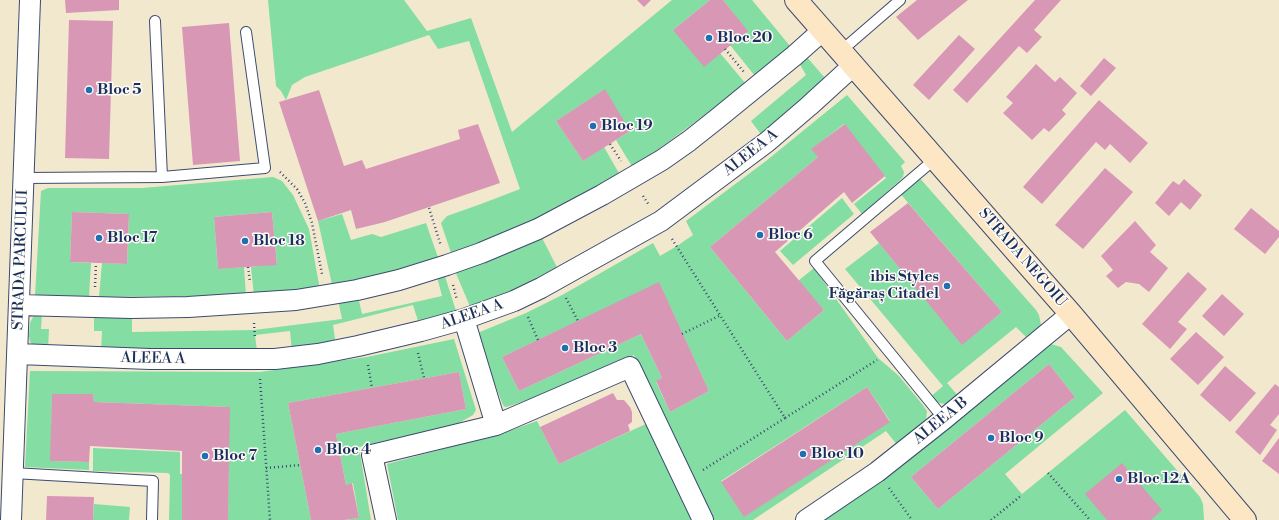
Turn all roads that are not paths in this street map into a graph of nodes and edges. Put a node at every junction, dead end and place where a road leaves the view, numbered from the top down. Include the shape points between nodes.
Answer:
1 (30, 0) edge
2 (796, 0) edge
3 (900, 0) edge
4 (155, 21) dead end
5 (822, 31) junction
6 (246, 32) dead end
7 (847, 58) junction
8 (935, 159) junction
9 (162, 177) junction
10 (24, 178) junction
11 (20, 305) junction
12 (1071, 314) junction
13 (464, 319) junction
14 (18, 354) junction
15 (944, 419) junction
16 (496, 424) junction
17 (13, 473) junction
18 (11, 520) edge
19 (152, 520) edge
20 (386, 520) edge
21 (703, 520) edge
22 (806, 520) edge
23 (1245, 520) edge

1 - 10 street, STRADA PARCULUI
2 - 5 main road, STRADA NEGOIU
3 - 7 lane
4 - 9 lane
5 - 7 main road, STRADA NEGOIU
5 - 11 street via 756,87 662,160 538,229 447,265 357,290 296,300 188,307
6 - 9 lane via 265,168
7 - 8 main road, STRADA NEGOIU
7 - 13 street, ALEEA A via 808,106 767,142 661,221 514,301
8 - 12 main road, STRADA NEGOIU
8 - 15 lane via 815,261
9 - 10 lane
10 - 11 street, STRADA PARCULUI
11 - 14 street, STRADA PARCULUI
12 - 15 street, ALEEA B
12 - 23 main road, STRADA NEGOIU
13 - 14 street, ALEEA A via 358,346 275,359 150,359
13 - 16 street
14 - 17 street, STRADA PARCULUI
15 - 22 street, ALEEA B via 877,472
16 - 20 street via 372,455
16 - 21 street via 630,367
17 - 18 street, STRADA PARCULUI
17 - 19 lane via 153,480

